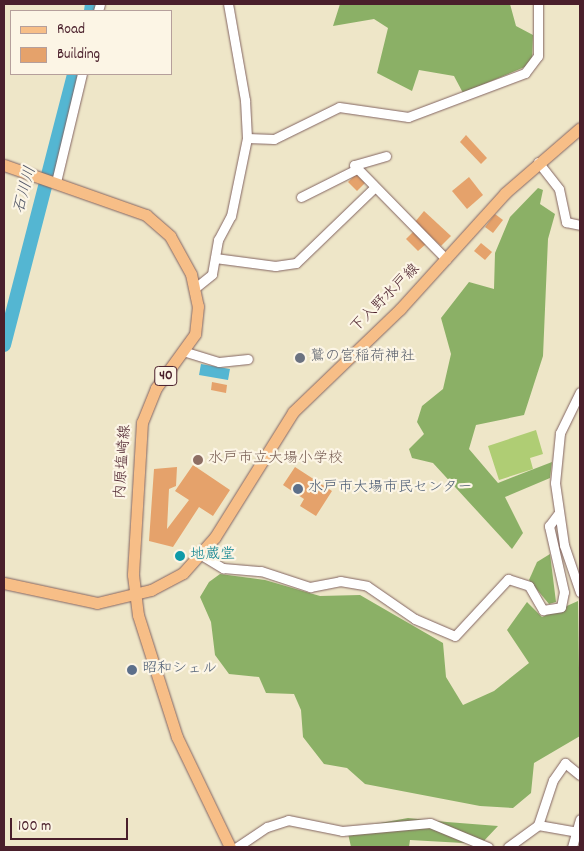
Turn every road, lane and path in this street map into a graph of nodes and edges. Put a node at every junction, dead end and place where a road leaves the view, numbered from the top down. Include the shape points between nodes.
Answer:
1 (228, 4) edge
2 (538, 4) edge
3 (82, 75) edge
4 (580, 128) edge
5 (247, 138) junction
6 (386, 156) dead end
7 (538, 162) junction
8 (4, 165) edge
9 (356, 169) junction
10 (50, 180) junction
11 (373, 189) junction
12 (300, 197) dead end
13 (580, 225) edge
14 (215, 258) junction
15 (446, 258) junction
16 (195, 288) junction
17 (186, 352) junction
18 (248, 359) dead end
19 (580, 392) edge
20 (558, 514) junction
21 (201, 555) junction
22 (4, 583) edge
23 (580, 592) edge
24 (134, 596) junction
25 (580, 775) edge
26 (580, 819) edge
27 (538, 825) junction
28 (576, 832) junction
29 (230, 847) edge
30 (237, 847) edge
31 (488, 847) edge
32 (508, 847) edge
33 (572, 847) edge

1 - 5 street via 246,100
2 - 5 street via 538,56 525,73 408,117 339,108 274,139
3 - 10 street
4 - 7 main road, 下入野水戸線
5 - 14 street via 231,216
6 - 9 street via 358,162
7 - 13 street via 559,189 566,222
7 - 15 main road, 下入野水戸線
8 - 10 main road, 内原塩崎線 / 40
9 - 11 street
9 - 12 street
10 - 16 main road, 内原塩崎線 / 40 via 135,209 155,221 177,245
11 - 14 street via 296,263 275,266
11 - 15 street
14 - 16 street via 212,274
15 - 21 main road, 下入野水戸線 via 293,412
16 - 17 main road, 内原塩崎線 / 40 via 197,324
17 - 18 street via 219,362
17 - 24 main road, 内原塩崎線 / 40 via 156,388 143,416
19 - 20 street via 560,433
20 - 21 street via 549,526 564,592 560,607 543,610 529,586 508,579 455,636 415,619 367,586 340,581 304,586 261,571 223,568
20 - 23 street via 567,560
21 - 24 main road, 下入野水戸線 via 176,578
22 - 24 main road, 下入野水戸線 via 84,602
24 - 29 main road, 内原塩崎線 / 40 via 177,737
25 - 27 street via 565,763 553,780
26 - 28 street
27 - 28 street
27 - 32 street
28 - 33 street
30 - 31 street via 267,827 288,820 342,831 430,822

